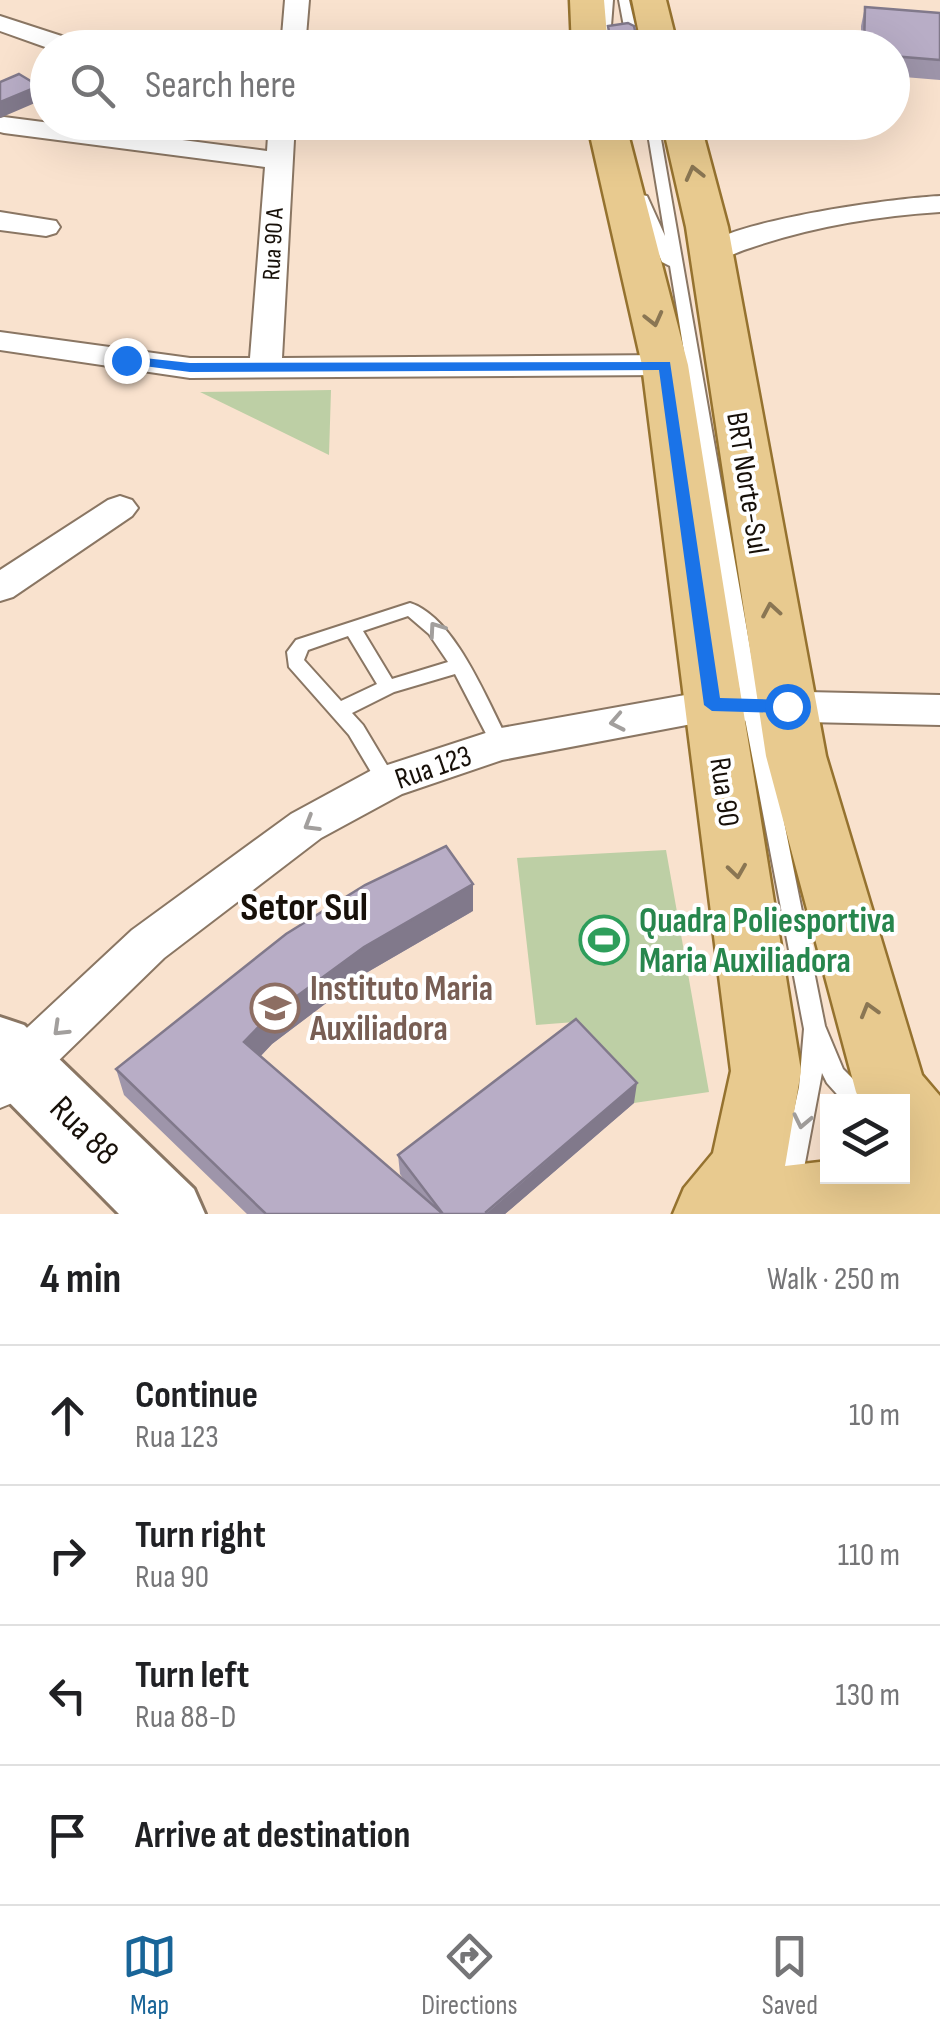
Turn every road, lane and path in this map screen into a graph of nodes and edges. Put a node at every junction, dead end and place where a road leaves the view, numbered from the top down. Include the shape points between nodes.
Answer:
1 (296, 0) edge
2 (587, 0) edge
3 (608, 0) edge
4 (624, 0) edge
5 (649, 0) edge
6 (0, 23) edge
7 (294, 30) edge
8 (589, 30) edge
9 (607, 30) edge
10 (630, 30) edge
11 (656, 30) edge
12 (30, 33) edge
13 (4, 125) dead end
14 (30, 128) edge
15 (121, 140) edge
16 (279, 140) edge
17 (610, 140) edge
18 (622, 140) edge
19 (658, 140) edge
20 (683, 140) edge
21 (276, 160) junction
22 (940, 204) edge
23 (0, 221) edge
24 (46, 227) dead end
25 (700, 259) junction
26 (0, 341) edge
27 (666, 365) junction
28 (265, 367) junction
29 (120, 508) dead end
30 (0, 588) edge
31 (352, 628) junction
32 (459, 666) junction
33 (388, 687) junction
34 (750, 700) junction
35 (940, 710) edge
36 (338, 711) junction
37 (500, 744) junction
38 (387, 782) junction
39 (814, 1026) junction
40 (7, 1066) edge
41 (853, 1094) edge
42 (919, 1144) edge
43 (940, 1185) edge
44 (768, 1209) edge
45 (170, 1214) edge
46 (711, 1214) edge

1 - 7 street
2 - 8 main road
3 - 9 lane
4 - 10 lane
5 - 11 main road
6 - 12 street
13 - 14 street
15 - 21 street
16 - 21 street, Rua 90 A
17 -> 27 main road, Rua 90
18 - 25 lane via 628,169
19 - 25 lane
25 -> 20 main road, Rua 90
21 - 28 street, Rua 90 A
22 - 25 street via 766,234
23 - 24 street
25 - 34 main road, Rua 90
26 - 28 street via 190,368
27 - 28 street
27 - 34 main road, Rua 90
29 - 30 street
32 -> 31 lane via 429,617 418,611
31 - 33 lane
31 - 36 lane via 296,652 295,662
32 - 33 lane
32 - 37 lane
33 - 36 lane
34 - 35 street, Rua 123
34 -> 37 street, Rua 123
34 - 39 lane
42 -> 34 main road, Rua 90 via 892,1092 796,756
34 -> 46 main road, Rua 90 via 766,1070 747,1170
36 - 38 lane
37 - 38 street, Rua 123
38 -> 40 street, Rua 123 via 306,826 148,944
39 - 41 lane via 836,1076
39 -> 44 lane via 810,1087
40 - 45 main road, Rua 88
42 - 43 lane
42 - 44 main road via 856,1196

